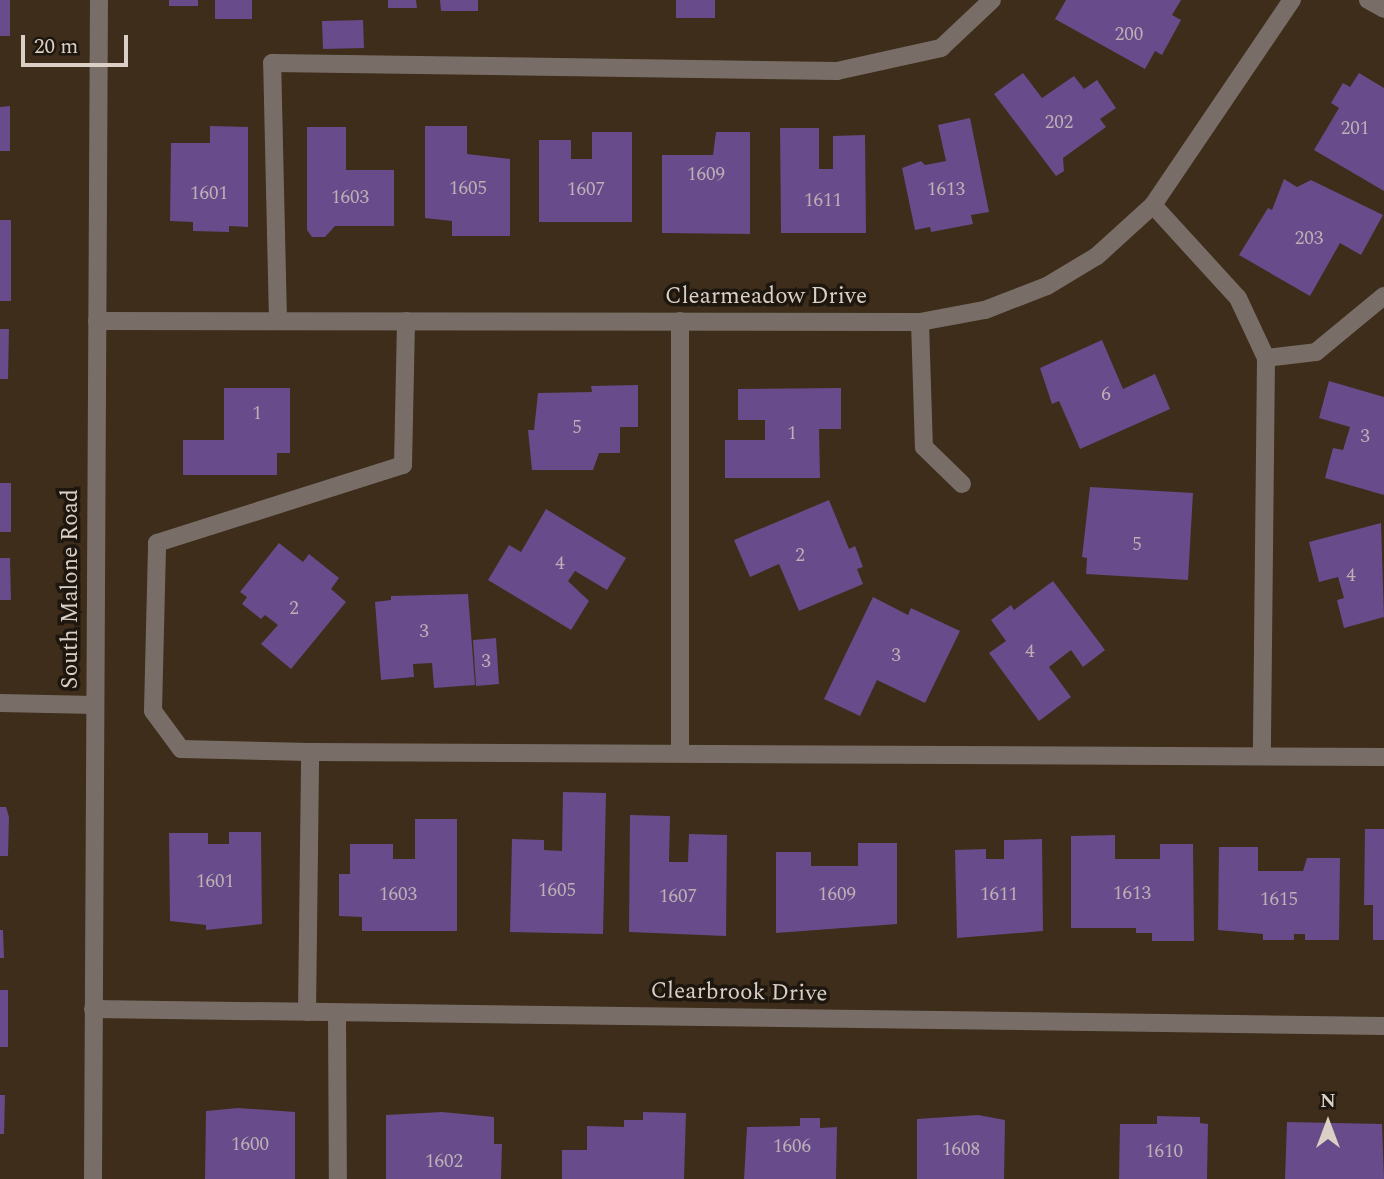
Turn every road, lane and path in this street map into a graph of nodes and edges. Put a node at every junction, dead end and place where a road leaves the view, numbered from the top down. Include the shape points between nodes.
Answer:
1 (99, 0) edge
2 (992, 0) edge
3 (1292, 0) edge
4 (1368, 0) edge
5 (1384, 9) edge
6 (1153, 205) junction
7 (1384, 296) edge
8 (97, 321) junction
9 (278, 321) junction
10 (407, 321) junction
11 (680, 321) junction
12 (920, 322) junction
13 (1266, 358) junction
14 (961, 484) dead end
15 (0, 703) edge
16 (95, 705) junction
17 (310, 752) junction
18 (680, 753) junction
19 (1262, 756) junction
20 (1384, 757) edge
21 (93, 1009) junction
22 (307, 1012) junction
23 (337, 1013) junction
24 (1384, 1026) edge
25 (93, 1179) edge
26 (338, 1179) edge

1 - 8 street, South Malone Road
2 - 9 street via 942,48 837,71 272,63
3 - 6 street, Clearmeadow Drive
4 - 5 street
6 - 12 street, Clearmeadow Drive via 1097,256 1047,286 985,310
6 - 13 street via 1238,298
7 - 13 street via 1316,352
8 - 9 street, Clearmeadow Drive
8 - 16 street, South Malone Road
9 - 10 street, Clearmeadow Drive
10 - 11 street, Clearmeadow Drive
10 - 17 street via 403,465 156,543 153,711 181,749
11 - 12 street, Clearmeadow Drive
11 - 18 street
12 - 14 street via 925,447
13 - 19 street
15 - 16 street
16 - 21 street, South Malone Road
17 - 18 street
17 - 22 street
18 - 19 street
19 - 20 street
21 - 22 street, Clearbrook Drive
21 - 25 street, South Malone Road
22 - 23 street, Clearbrook Drive
23 - 24 street, Clearbrook Drive
23 - 26 street

